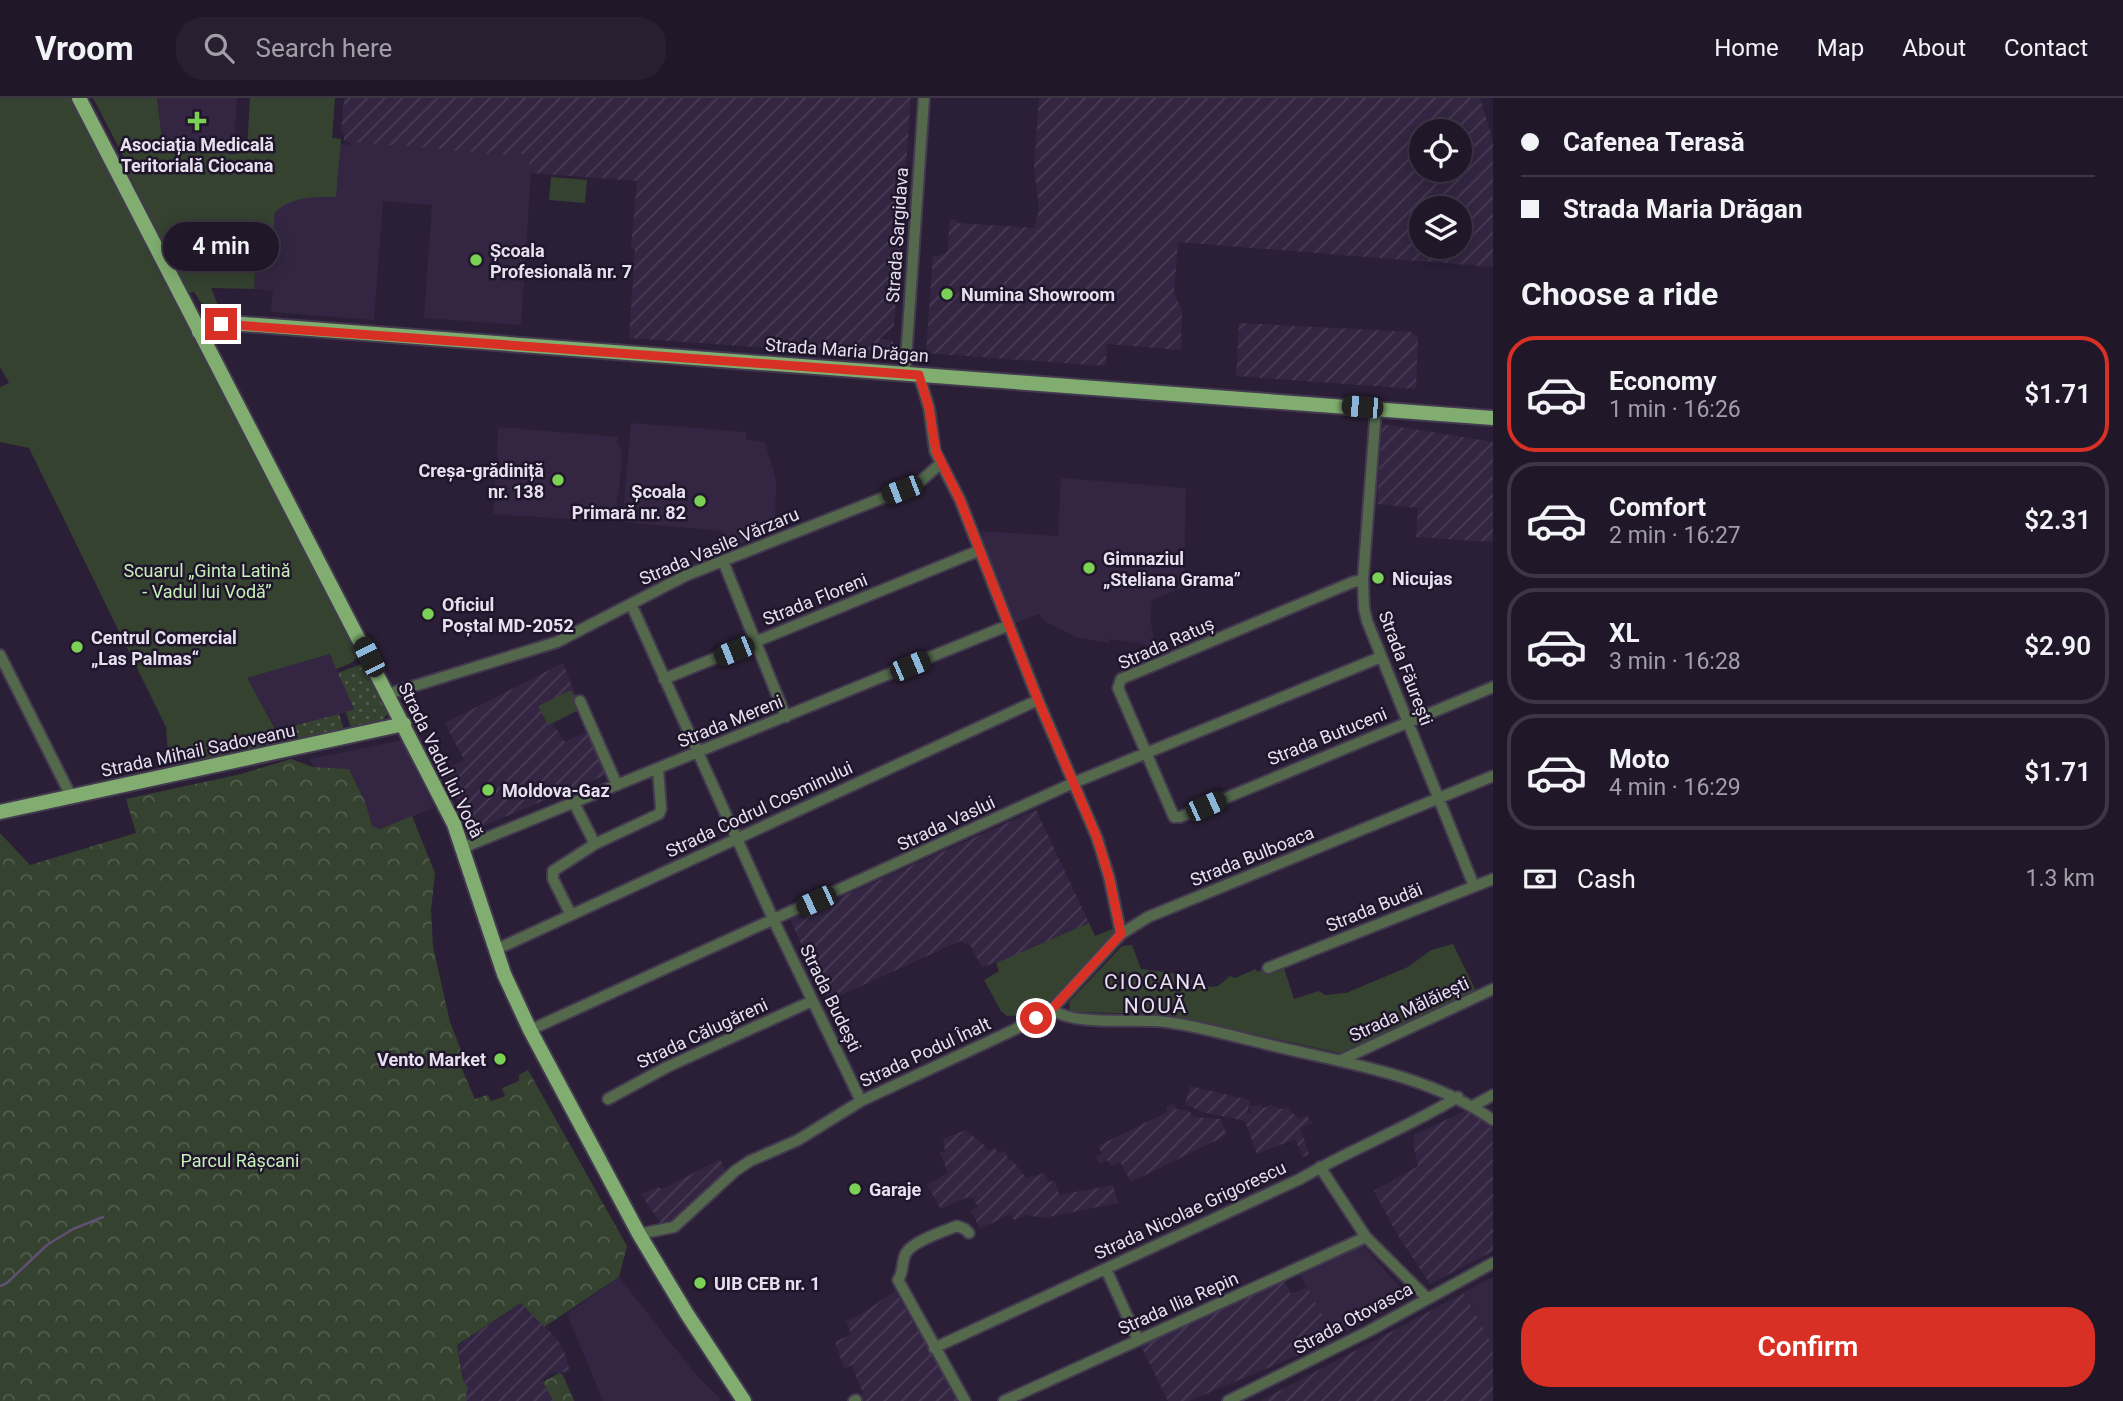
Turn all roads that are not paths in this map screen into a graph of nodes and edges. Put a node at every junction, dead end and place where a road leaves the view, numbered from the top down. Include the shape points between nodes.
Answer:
1 (79, 98) edge
2 (924, 98) edge
3 (199, 332) junction
4 (912, 375) junction
5 (1376, 409) junction
6 (1493, 418) edge
7 (941, 463) junction
8 (978, 551) junction
9 (723, 561) junction
10 (1363, 580) junction
11 (631, 604) junction
12 (1009, 625) junction
13 (757, 642) junction
14 (0, 654) edge
15 (1381, 657) junction
16 (664, 680) junction
17 (1493, 687) edge
18 (388, 694) junction
19 (1038, 700) junction
20 (580, 701) dead end
21 (786, 717) junction
22 (1408, 722) junction
23 (404, 724) junction
24 (1146, 752) junction
25 (697, 753) junction
26 (657, 769) junction
27 (1493, 776) edge
28 (1073, 783) junction
29 (617, 785) junction
30 (71, 796) junction
31 (1439, 799) junction
32 (574, 803) junction
33 (0, 812) edge
34 (1174, 817) joint
35 (737, 839) junction
36 (594, 844) junction
37 (463, 848) junction
38 (1493, 879) edge
39 (1474, 886) junction
40 (571, 915) junction
41 (774, 921) junction
42 (1121, 934) junction
43 (495, 950) junction
44 (1268, 968) dead end
45 (1493, 989) edge
46 (812, 1001) junction
47 (1052, 1009) junction
48 (530, 1030) junction
49 (1339, 1061) junction
50 (1493, 1096) edge
51 (1458, 1097) junction
52 (608, 1099) dead end
53 (861, 1101) junction
54 (1473, 1106) junction
55 (1493, 1120) edge
56 (1320, 1167) junction
57 (969, 1233) dead end
58 (639, 1234) junction
59 (1366, 1237) junction
60 (1493, 1264) edge
61 (1106, 1269) junction
62 (1427, 1298) junction
63 (1138, 1340) junction
64 (934, 1348) junction
65 (744, 1401) edge
66 (965, 1401) edge
67 (1004, 1401) edge
68 (1228, 1401) edge

1 - 3 main road, Strada Vadul lui Vodă
2 - 4 street, Strada Sargidava
3 - 4 main road, Strada Maria Drăgan via 230,323
3 - 18 main road, Strada Vadul lui Vodă
4 - 5 main road, Strada Maria Drăgan
4 - 7 street via 929,408
5 - 6 main road, Strada Maria Drăgan
5 - 10 street, Strada Făurești
7 - 8 street
7 - 9 street, Strada Vasile Vărzaru via 913,486
8 - 12 street
8 - 13 street, Strada Floreni
9 - 11 street, Strada Vasile Vărzaru
9 - 13 street
10 - 15 street, Strada Făurești via 1364,608
10 - 24 street, Strada Ratuș via 1121,679 1118,688
11 - 16 street, Strada Budești
11 - 18 street, Strada Vasile Vărzaru via 552,644
12 - 19 street
12 - 21 street, Strada Mereni
13 - 16 street, Strada Floreni
13 - 21 street
14 - 30 street
15 - 22 street, Strada Făurești
15 - 24 street, Strada Vaslui
16 - 25 street, Strada Budești
17 - 22 street, Strada Butuceni
18 - 23 main road, Strada Vadul lui Vodă
19 - 28 street
19 - 35 street, Strada Codrul Cosminului
20 - 29 street
21 - 25 street, Strada Mereni
22 - 31 street, Strada Făurești
22 - 34 street, Strada Butuceni
23 - 30 main road, Strada Mihail Sadoveanu
23 - 37 main road, Strada Vadul lui Vodă
24 - 28 street, Strada Vaslui
24 - 34 street, Strada Ratuș
25 - 26 street, Strada Mereni
25 - 35 street, Strada Budești
26 - 29 street, Strada Mereni
26 - 36 street via 659,814
27 - 31 street, Strada Bulboaca
28 - 41 street, Strada Vaslui
28 - 42 street via 1104,858
29 - 32 street, Strada Mereni
30 - 33 main road, Strada Mihail Sadoveanu
31 - 39 street, Strada Făurești
31 - 42 street, Strada Bulboaca via 1147,917
32 - 36 street
32 - 37 street, Strada Mereni
35 - 40 street, Strada Codrul Cosminului
35 - 41 street, Strada Budești
36 - 40 street via 553,871
37 - 43 main road, Strada Vadul lui Vodă
38 - 39 street, Strada Budăi
39 - 44 street, Strada Budăi
40 - 43 street, Strada Codrul Cosminului
41 - 46 street, Strada Budești
41 - 48 street, Strada Vaslui
42 - 47 street, Strada Bulboaca
43 - 48 main road, Strada Vadul lui Vodă
45 - 49 street, Strada Mălăiești
46 - 52 street, Strada Călugăreni
46 - 53 street, Strada Budești
47 - 49 street via 1068,1017 1189,1026
47 - 53 street, Strada Podul Înalt
48 - 58 main road, Strada Vadul lui Vodă
49 - 51 street
50 - 54 street
51 - 54 street
51 - 56 street, Strada Nicolae Grigorescu
53 - 58 street, Strada Podul Înalt via 798,1140 743,1166 681,1223
54 - 55 street
56 - 59 street
56 - 61 street, Strada Nicolae Grigorescu
57 - 64 street via 957,1226 916,1244 907,1252 898,1280
58 - 65 main road, Strada Vadul lui Vodă
59 - 62 street
59 - 63 street, Strada Ilia Repin
60 - 62 street, Strada Otovasca
61 - 63 street
61 - 64 street, Strada Nicolae Grigorescu
62 - 68 street, Strada Otovasca
63 - 67 street, Strada Ilia Repin
64 - 66 street

